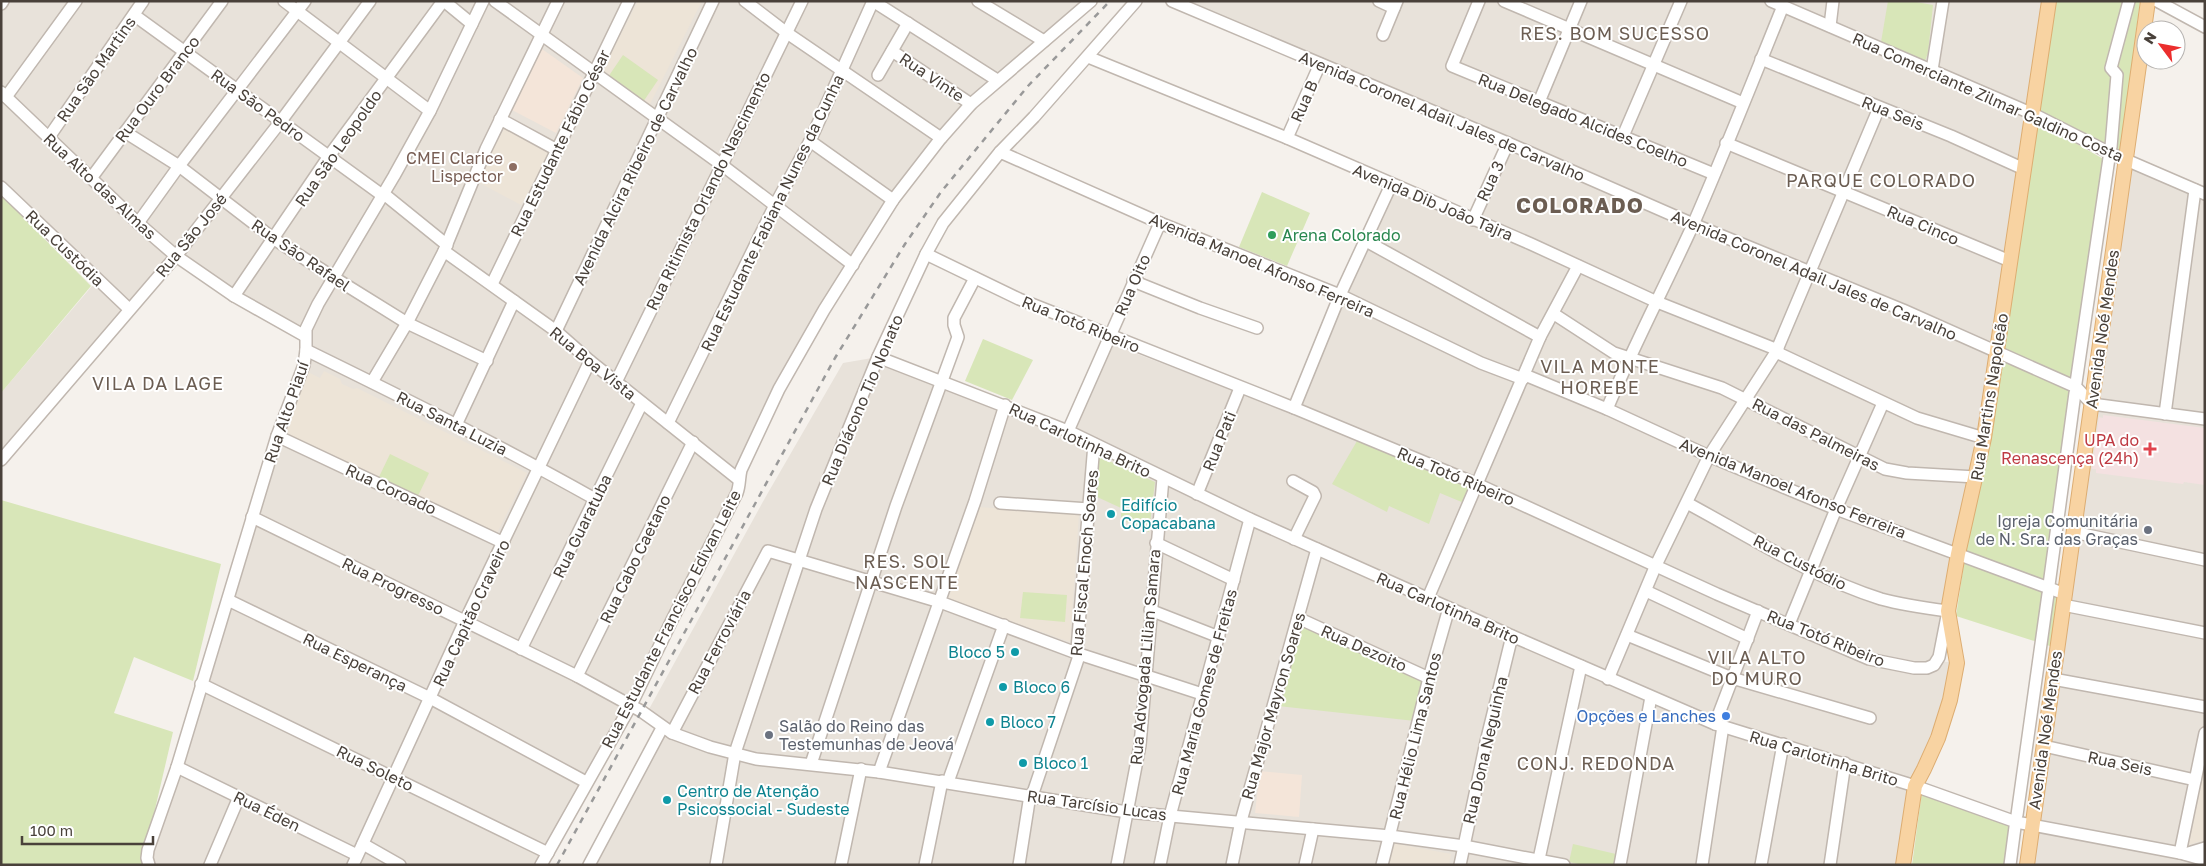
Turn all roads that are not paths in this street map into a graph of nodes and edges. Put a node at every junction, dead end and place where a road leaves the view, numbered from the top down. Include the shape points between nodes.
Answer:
1 (76, 1) edge
2 (143, 1) edge
3 (222, 1) edge
4 (284, 1) edge
5 (305, 1) edge
6 (370, 1) edge
7 (444, 1) edge
8 (483, 1) edge
9 (495, 1) edge
10 (558, 1) edge
11 (628, 1) edge
12 (713, 1) edge
13 (745, 1) edge
14 (802, 1) edge
15 (873, 1) edge
16 (978, 1) edge
17 (1090, 1) edge
18 (1136, 1) edge
19 (1172, 1) edge
20 (1379, 1) edge
21 (1479, 1) edge
22 (1504, 1) edge
23 (1581, 1) edge
24 (1681, 1) edge
25 (1771, 1) edge
26 (1833, 1) edge
27 (1943, 1) edge
28 (2049, 1) edge
29 (2129, 1) edge
30 (2148, 1) edge
31 (2157, 1) edge
32 (1395, 5) edge
33 (1783, 6) junction
34 (297, 12) junction
35 (134, 15) junction
36 (908, 23) junction
37 (472, 24) junction
38 (1830, 26) junction
39 (2205, 27) edge
40 (1569, 29) junction
41 (787, 33) junction
42 (540, 35) junction
43 (1383, 35) dead end
44 (1044, 40) junction
45 (339, 43) junction
46 (892, 51) junction
47 (185, 52) junction
48 (1088, 57) junction
49 (1761, 59) junction
50 (1320, 64) junction
51 (1654, 65) junction
52 (1932, 70) junction
53 (842, 71) junction
54 (594, 73) junction
55 (878, 75) dead end
56 (387, 79) junction
57 (998, 80) junction
58 (237, 90) junction
59 (4, 95) edge
60 (1539, 102) junction
61 (1744, 102) junction
62 (971, 104) junction
63 (1879, 108) junction
64 (430, 111) junction
65 (2033, 114) junction
66 (658, 118) junction
67 (500, 119) junction
68 (281, 121) junction
69 (125, 132) junction
70 (1623, 136) junction
71 (49, 138) junction
72 (941, 138) junction
73 (1287, 138) junction
74 (810, 141) junction
75 (1508, 142) junction
76 (1726, 143) junction
77 (557, 150) junction
78 (1000, 152) junction
79 (330, 156) junction
80 (2126, 159) junction
81 (722, 165) junction
82 (179, 166) junction
83 (2024, 169) junction
84 (1714, 174) junction
85 (92, 177) junction
86 (1391, 185) junction
87 (1, 187) edge
88 (1844, 192) junction
89 (2200, 192) edge
90 (383, 194) junction
91 (221, 199) junction
92 (893, 200) junction
93 (775, 204) junction
94 (1473, 220) junction
95 (138, 223) junction
96 (1160, 223) junction
97 (1693, 224) junction
98 (274, 239) junction
99 (1366, 241) junction
100 (446, 248) junction
101 (926, 254) junction
102 (176, 256) junction
103 (2010, 261) junction
104 (853, 265) junction
105 (1578, 266) junction
106 (1810, 272) junction
107 (333, 277) junction
108 (975, 278) junction
109 (1133, 281) junction
110 (492, 284) junction
111 (1340, 295) junction
112 (234, 296) junction
113 (514, 301) junction
114 (1657, 302) junction
115 (129, 309) junction
116 (1554, 314) junction
117 (407, 323) junction
118 (1257, 328) dead end
119 (556, 331) junction
120 (1109, 335) junction
121 (305, 336) junction
122 (1540, 337) junction
123 (306, 350) junction
124 (1777, 351) junction
125 (1997, 352) junction
126 (878, 357) junction
127 (1628, 358) junction
128 (487, 361) junction
129 (590, 361) junction
130 (1524, 377) junction
131 (941, 380) junction
132 (372, 382) junction
133 (616, 382) junction
134 (1240, 388) junction
135 (1746, 399) junction
136 (642, 403) junction
137 (1883, 403) junction
138 (2092, 404) junction
139 (1005, 405) junction
140 (1294, 408) junction
141 (1607, 409) junction
142 (2165, 414) junction
143 (2205, 419) edge
144 (668, 423) junction
145 (456, 424) junction
146 (1068, 431) junction
147 (278, 436) junction
148 (1984, 438) junction
149 (693, 442) junction
150 (1094, 444) junction
151 (1709, 456) junction
152 (1859, 457) junction
153 (1, 460) edge
154 (539, 467) junction
155 (1976, 477) junction
156 (1163, 478) junction
157 (738, 479) junction
158 (1293, 481) dead end
159 (1477, 484) junction
160 (1197, 494) junction
161 (595, 499) junction
162 (1000, 503) dead end
163 (1687, 503) junction
164 (1089, 508) junction
165 (1836, 509) junction
166 (252, 517) junction
167 (1250, 519) junction
168 (2073, 532) junction
169 (1294, 539) junction
170 (504, 543) junction
171 (1156, 543) junction
172 (1317, 549) junction
173 (1958, 554) junction
174 (2205, 560) edge
175 (799, 561) junction
176 (1656, 565) junction
177 (1812, 572) junction
178 (1234, 580) junction
179 (870, 582) junction
180 (1646, 591) junction
181 (1428, 598) junction
182 (228, 600) junction
183 (2064, 600) junction
184 (940, 602) junction
185 (1449, 608) junction
186 (1150, 610) junction
187 (1758, 611) junction
188 (1948, 611) junction
189 (1298, 618) junction
190 (465, 621) junction
191 (1004, 624) junction
192 (1789, 624) junction
193 (2205, 633) edge
194 (1627, 635) junction
195 (1512, 636) junction
196 (1219, 637) junction
197 (1748, 639) junction
198 (521, 648) junction
199 (1078, 654) junction
200 (1581, 666) junction
201 (577, 676) junction
202 (1146, 676) junction
203 (1429, 678) junction
204 (1732, 678) junction
205 (1608, 679) junction
206 (2053, 679) junction
207 (201, 684) junction
208 (1202, 694) junction
209 (1651, 697) junction
210 (430, 698) junction
211 (2205, 707) edge
212 (636, 708) junction
213 (1870, 718) dead end
214 (1719, 725) junction
215 (667, 730) junction
216 (2205, 733) edge
217 (1783, 744) junction
218 (2044, 746) junction
219 (735, 753) junction
220 (1845, 763) junction
221 (812, 764) junction
222 (177, 767) junction
223 (861, 770) junction
224 (879, 772) junction
225 (393, 777) junction
226 (2195, 780) junction
227 (945, 781) junction
228 (586, 782) junction
229 (1915, 786) junction
230 (1031, 795) junction
231 (239, 797) junction
232 (1127, 812) junction
233 (1170, 816) junction
234 (1241, 821) junction
235 (2032, 826) junction
236 (1312, 829) junction
237 (1390, 836) junction
238 (363, 844) junction
239 (1464, 846) junction
240 (2205, 848) edge
241 (548, 853) junction
242 (2182, 854) junction
243 (1539, 859) junction
244 (355, 860) edge
245 (2205, 860) edge
246 (149, 865) edge
247 (210, 865) edge
248 (400, 865) edge
249 (541, 865) edge
250 (589, 865) edge
251 (716, 865) edge
252 (841, 865) edge
253 (925, 865) edge
254 (1019, 865) edge
255 (1116, 865) edge
256 (1160, 865) edge
257 (1232, 865) edge
258 (1305, 865) edge
259 (1382, 865) edge
260 (1460, 865) edge
261 (1564, 865) edge
262 (1620, 865) edge
263 (1702, 865) edge
264 (1761, 865) edge
265 (1830, 865) edge
266 (1903, 865) edge
267 (2010, 865) edge
268 (2027, 865) edge

1 - 59 street
2 - 35 street, Rua São Martins
3 - 47 street, Rua Ouro Branco
4 - 34 street
5 - 34 street
6 - 45 street, Rua São José
7 - 37 street
7 - 56 street, Rua São Leopoldo
8 - 37 street, Rua Alto Piauí
9 - 42 street
10 - 42 street
11 - 54 street, Rua Estudante Fábio César
12 - 66 street, Avenida Alcira Ribeiro de Carvalho
13 - 41 street
14 - 41 street, Rua Ritimista Orlando Nascimento
15 - 36 street
15 - 53 street, Rua Estudante Fabiana Nunes da Cunha
16 - 44 street
17 - 44 street, Rua Estudante Francisco Edivan Leite
18 - 48 street, Rua Diácono Tio Nonato
19 - 50 street, Avenida Coronel Adail Jales de Carvalho
20 - 32 street
21 - 60 street, Rua Delegado Alcides Coelho via 1452,66
22 - 40 street
23 - 40 street
24 - 51 street
25 - 33 street, Rua Comerciante Zilmar Galdino Costa
26 - 38 street
27 - 52 street
28 - 65 main road, Rua Martins Napoleão
29 - 267 street via 2111,68 2117,75 2110,153
30 - 80 main road, Avenida Noé Mendes
31 - 39 street
32 - 43 street
33 - 38 street, Rua Comerciante Zilmar Galdino Costa
33 - 49 street
34 - 45 street
34 - 58 street
35 - 47 street, Rua São Pedro
35 - 71 street, Rua São Martins
36 - 46 street
36 - 57 street
37 - 64 street, Rua Alto Piauí
38 - 52 street, Rua Comerciante Zilmar Galdino Costa
40 - 51 street
40 - 60 street
41 - 53 street
41 - 81 street, Rua Ritimista Orlando Nascimento
42 - 54 street
42 - 67 street
44 - 57 street, Rua Estudante Francisco Edivan Leite
45 - 56 street
45 - 68 street, Rua São José
46 - 55 street
46 - 62 street, Rua Vinte
47 - 58 street, Rua São Pedro
47 - 69 street, Rua Ouro Branco
48 - 73 street, Avenida Dib João Tajra
48 - 78 street, Rua Diácono Tio Nonato
49 - 61 street
49 - 63 street, Rua Seis
50 - 73 street, Rua B
50 - 75 street, Avenida Coronel Adail Jales de Carvalho
51 - 61 street
51 - 70 street
52 - 65 street, Rua Comerciante Zilmar Galdino Costa
53 - 72 street
53 - 74 street, Rua Estudante Fabiana Nunes da Cunha
54 - 66 street
54 - 77 street, Rua Estudante Fábio César
56 - 64 street
56 - 79 street, Rua São Leopoldo
57 - 62 street, Rua Estudante Francisco Edivan Leite
58 - 68 street, Rua São Pedro
58 - 82 street
59 - 71 street, Rua Alto das Almas
60 - 70 street, Rua Delegado Alcides Coelho
61 - 76 street
62 - 72 street, Rua Estudante Francisco Edivan Leite
63 - 83 street, Rua Seis
63 - 88 street
64 - 90 street, Rua Alto Piauí
65 - 80 street, Rua Comerciante Zilmar Galdino Costa
65 - 83 main road, Rua Martins Napoleão
66 - 81 street
66 - 119 street, Avenida Alcira Ribeiro de Carvalho
67 - 77 street
67 - 100 street
68 - 79 street, Rua São Pedro
68 - 91 street, Rua São José
69 - 82 street, Rua São Rafael
69 - 85 street, Rua Ouro Branco
70 - 84 street, Rua Delegado Alcides Coelho
71 - 85 street, Rua Alto das Almas
72 - 92 street, Rua Estudante Francisco Edivan Leite
73 - 86 street, Avenida Dib João Tajra
74 - 92 street
74 - 93 street, Rua Estudante Fabiana Nunes da Cunha
75 - 94 street, Rua 3
75 - 97 street, Avenida Coronel Adail Jales de Carvalho
76 - 84 street
76 - 88 street, Rua Cinco
77 - 110 street, Rua Estudante Fábio César
78 - 96 street, Avenida Manoel Afonso Ferreira
78 - 101 street, Rua Diácono Tio Nonato via 943,224
79 - 90 street, Rua São Pedro
79 - 98 street, Rua São Leopoldo
80 - 89 street, Rua Comerciante Zilmar Galdino Costa
80 - 138 main road, Avenida Noé Mendes
81 - 93 street
81 - 133 street, Rua Ritimista Orlando Nascimento
82 - 91 street, Rua São Rafael
82 - 95 street
83 - 103 main road, Rua Martins Napoleão
84 - 97 street
85 - 95 street, Rua Alto das Almas
86 - 94 street, Avenida Dib João Tajra
86 - 99 street
87 - 115 street, Rua Custódia
88 - 103 street, Rua Cinco
88 - 106 street
89 - 142 street
90 - 100 street, Rua Boa Vista
90 - 107 street, Rua Alto Piauí
91 - 98 street, Rua São Rafael
91 - 102 street, Rua São José
92 - 104 street, Rua Estudante Francisco Edivan Leite
93 - 104 street
93 - 144 street, Rua Estudante Fabiana Nunes da Cunha
94 - 105 street, Avenida Dib João Tajra
95 - 102 street, Rua Alto das Almas
96 - 109 street, Rua Oito
96 - 111 street, Avenida Manoel Afonso Ferreira
97 - 106 street, Avenida Coronel Adail Jales de Carvalho
97 - 114 street
98 - 107 street, Rua São Rafael
98 - 112 street, Rua São Leopoldo
99 - 111 street
99 - 122 street
100 - 110 street, Rua Boa Vista
100 - 117 street
101 - 108 street, Rua Totó Ribeiro
101 - 126 street, Rua Diácono Tio Nonato
102 - 112 street, Rua Alto das Almas
102 - 115 street, Rua São José
103 - 125 main road, Rua Martins Napoleão
104 - 157 street, Rua Estudante Francisco Edivan Leite via 779,389
105 - 114 street, Avenida Dib João Tajra
105 - 116 street
106 - 124 street
106 - 125 street, Avenida Coronel Adail Jales de Carvalho
107 - 117 street, Rua São Rafael
107 - 121 street, Rua Alto Piauí
108 - 120 street, Rua Totó Ribeiro
108 - 131 street via 954,318 958,337
109 - 118 street
109 - 120 street, Rua Oito
110 - 113 street, Rua Boa Vista
111 - 130 street, Avenida Manoel Afonso Ferreira via 1467,357
111 - 140 street
112 - 121 street, Rua Alto das Almas
113 - 119 street, Rua Boa Vista
113 - 128 street
114 - 124 street, Avenida Dib João Tajra
114 - 127 street
115 - 153 street, Rua São José
116 - 122 street
116 - 127 street, Rua das Palmeiras via 1604,347
117 - 128 street, Rua São Rafael
117 - 132 street
119 - 129 street, Rua Boa Vista
120 - 134 street, Rua Totó Ribeiro
120 - 146 street, Rua Oito
121 - 123 street, Rua Alto Piauí
122 - 130 street
123 - 132 street, Rua Santa Luzia
123 - 147 street, Rua Alto Piauí via 304,365
124 - 135 street
124 - 137 street, Avenida Dib João Tajra
125 - 138 street, Avenida Coronel Adail Jales de Carvalho via 2076,387
125 - 148 main road, Rua Martins Napoleão
126 - 131 street, Rua Carlotinha Brito
126 - 175 street, Rua Diácono Tio Nonato via 833,463
127 - 135 street, Rua das Palmeiras via 1722,388
127 - 141 street
128 - 145 street
129 - 133 street, Rua Boa Vista
129 - 154 street, Rua Capitão Craveiro
130 - 141 street, Avenida Manoel Afonso Ferreira
130 - 159 street
131 - 139 street, Rua Carlotinha Brito
131 - 179 street
132 - 145 street, Rua Santa Luzia
133 - 136 street, Rua Boa Vista
134 - 140 street, Rua Totó Ribeiro
134 - 160 street, Rua Pati
135 - 151 street
135 - 152 street, Rua das Palmeiras
136 - 144 street, Rua Boa Vista
136 - 161 street, Rua Guaratuba
137 - 148 street, Avenida Dib João Tajra via 1916,418
137 - 152 street
138 - 142 street
138 - 168 main road, Avenida Noé Mendes
139 - 146 street, Rua Carlotinha Brito
139 - 184 street
140 - 159 street, Rua Totó Ribeiro
141 - 151 street, Avenida Manoel Afonso Ferreira
142 - 143 street
144 - 149 street, Rua Boa Vista
145 - 154 street, Rua Santa Luzia
146 - 150 street, Rua Carlotinha Brito
147 - 166 street, Rua Alto Piauí
147 - 170 street, Rua Coroado
148 - 155 main road, Rua Martins Napoleão
149 - 157 street, Rua Boa Vista
149 - 201 street, Rua Cabo Caetano
150 - 156 street, Rua Carlotinha Brito
150 - 164 street, Rua Fiscal Enoch Soares
151 - 163 street
151 - 165 street, Avenida Manoel Afonso Ferreira
152 - 155 street, Rua das Palmeiras via 1894,471
152 - 165 street
154 - 161 street, Rua Santa Luzia
154 - 170 street, Rua Capitão Craveiro
155 - 173 main road, Rua Martins Napoleão
156 - 160 street, Rua Carlotinha Brito
156 - 171 street, Rua Advogada Lilian Samara
157 - 212 street, Rua Estudante Francisco Edivan Leite via 737,492 672,620
158 - 169 street via 1315,496
159 - 176 street, Rua Totó Ribeiro
159 - 181 street
160 - 167 street, Rua Carlotinha Brito
161 - 198 street, Rua Guaratuba
162 - 164 street
163 - 176 street
163 - 177 street, Rua Custódio
164 - 199 street, Rua Fiscal Enoch Soares
165 - 173 street, Avenida Manoel Afonso Ferreira
165 - 177 street
166 - 182 street, Rua Alto Piauí
166 - 190 street, Rua Progresso
167 - 169 street, Rua Carlotinha Brito
167 - 178 street, Rua Maria Gomes de Freitas
168 - 174 street
168 - 183 main road, Avenida Noé Mendes
169 - 172 street, Rua Carlotinha Brito
170 - 190 street, Rua Capitão Craveiro
171 - 178 street
171 - 186 street, Rua Advogada Lilian Samara
172 - 181 street, Rua Carlotinha Brito
172 - 189 street, Rua Major Mayron Soares
173 - 183 street, Avenida Manoel Afonso Ferreira
173 - 188 main road, Rua Martins Napoleão
175 - 179 street
175 - 215 street, Rua Ferroviária via 768,551
175 - 219 street, Rua Diácono Tio Nonato
176 - 180 street
176 - 187 street, Rua Totó Ribeiro
177 - 188 street, Rua Custódio via 1903,605
177 - 192 street
178 - 196 street, Rua Maria Gomes de Freitas
179 - 184 street
179 - 221 street
180 - 194 street
180 - 197 street
181 - 185 street, Rua Carlotinha Brito
182 - 207 street, Rua Alto Piauí
182 - 210 street, Rua Esperança
183 - 193 street, Avenida Manoel Afonso Ferreira
183 - 206 main road, Avenida Noé Mendes
184 - 191 street
184 - 224 street
185 - 195 street, Rua Carlotinha Brito
185 - 203 street, Rua Hélio Lima Santos
186 - 196 street
186 - 202 street, Rua Advogada Lilian Samara
187 - 192 street, Rua Totó Ribeiro
187 - 197 street
188 - 192 street, Rua Totó Ribeiro via 1937,661 1930,667 1918,668 1869,659
188 - 229 main road, Rua Martins Napoleão via 1957,663 1938,738
189 - 203 street, Rua Dezoito
189 - 234 street, Rua Major Mayron Soares
190 - 198 street, Rua Progresso
190 - 210 street, Rua Capitão Craveiro
191 - 199 street
191 - 227 street
194 - 204 street
194 - 205 street
195 - 200 street, Rua Carlotinha Brito
195 - 239 street, Rua Dona Neguinha
196 - 208 street, Rua Maria Gomes de Freitas
197 - 204 street
198 - 201 street, Rua Progresso
199 - 202 street
199 - 230 street, Rua Fiscal Enoch Soares
200 - 205 street, Rua Carlotinha Brito
200 - 243 street
201 - 212 street, Rua Progresso
202 - 208 street
202 - 232 street, Rua Advogada Lilian Samara via 1140,745
203 - 237 street, Rua Hélio Lima Santos
204 - 213 street
204 - 214 street
205 - 209 street, Rua Carlotinha Brito
206 - 211 street
206 - 218 main road, Avenida Noé Mendes
207 - 222 street, Rua Alto Piauí
207 - 225 street, Rua Soleto
208 - 233 street, Rua Maria Gomes de Freitas
209 - 214 street, Rua Carlotinha Brito
209 - 262 street
210 - 225 street, Rua Capitão Craveiro
210 - 228 street, Rua Esperança
212 - 215 street, Rua Tarcísio Lucas
212 - 228 street, Rua Estudante Francisco Edivan Leite
214 - 217 street, Rua Carlotinha Brito
214 - 263 street
215 - 219 street, Rua Tarcísio Lucas via 710,748
215 - 250 street, Rua Ferroviária
216 - 226 street
217 - 220 street, Rua Carlotinha Brito
217 - 264 street
218 - 226 street, Rua Seis
218 - 235 main road, Avenida Noé Mendes
219 - 221 street, Rua Tarcísio Lucas via 756,759
219 - 251 street, Rua Diácono Tio Nonato
220 - 229 street, Rua Carlotinha Brito
220 - 265 street
221 - 223 street, Rua Tarcísio Lucas
222 - 231 street, Rua Éden
222 - 246 street, Rua Alto Piauí via 148,850
223 - 224 street, Rua Tarcísio Lucas
223 - 252 street
224 - 227 street, Rua Tarcísio Lucas
225 - 238 street, Rua Capitão Craveiro
225 - 241 street, Rua Soleto
226 - 242 street
227 - 230 street, Rua Tarcísio Lucas
227 - 253 street
228 - 241 street, Rua Estudante Francisco Edivan Leite
229 - 235 street, Rua Carlotinha Brito
229 - 266 main road, Rua Martins Napoleão
230 - 232 street, Rua Tarcísio Lucas
230 - 254 street, Rua Fiscal Enoch Soares
231 - 244 street, Rua Éden
231 - 247 street
232 - 233 street, Rua Tarcísio Lucas
232 - 255 street, Rua Advogada Lilian Samara
233 - 234 street, Rua Tarcísio Lucas
233 - 256 street, Rua Maria Gomes de Freitas
234 - 236 street, Rua Tarcísio Lucas
234 - 257 street, Rua Major Mayron Soares
235 - 242 street, Rua Carlotinha Brito
235 - 268 main road, Avenida Noé Mendes
236 - 237 street, Rua Tarcísio Lucas
236 - 258 street
237 - 239 street, Rua Tarcísio Lucas
237 - 259 street, Rua Hélio Lima Santos
238 - 244 street, Rua Capitão Craveiro
238 - 248 street
239 - 243 street, Rua Tarcísio Lucas
239 - 260 street, Rua Dona Neguinha
240 - 242 street
241 - 249 street, Rua Estudante Francisco Edivan Leite
242 - 245 street, Rua Carlotinha Brito
243 - 261 street, Rua Tarcísio Lucas

